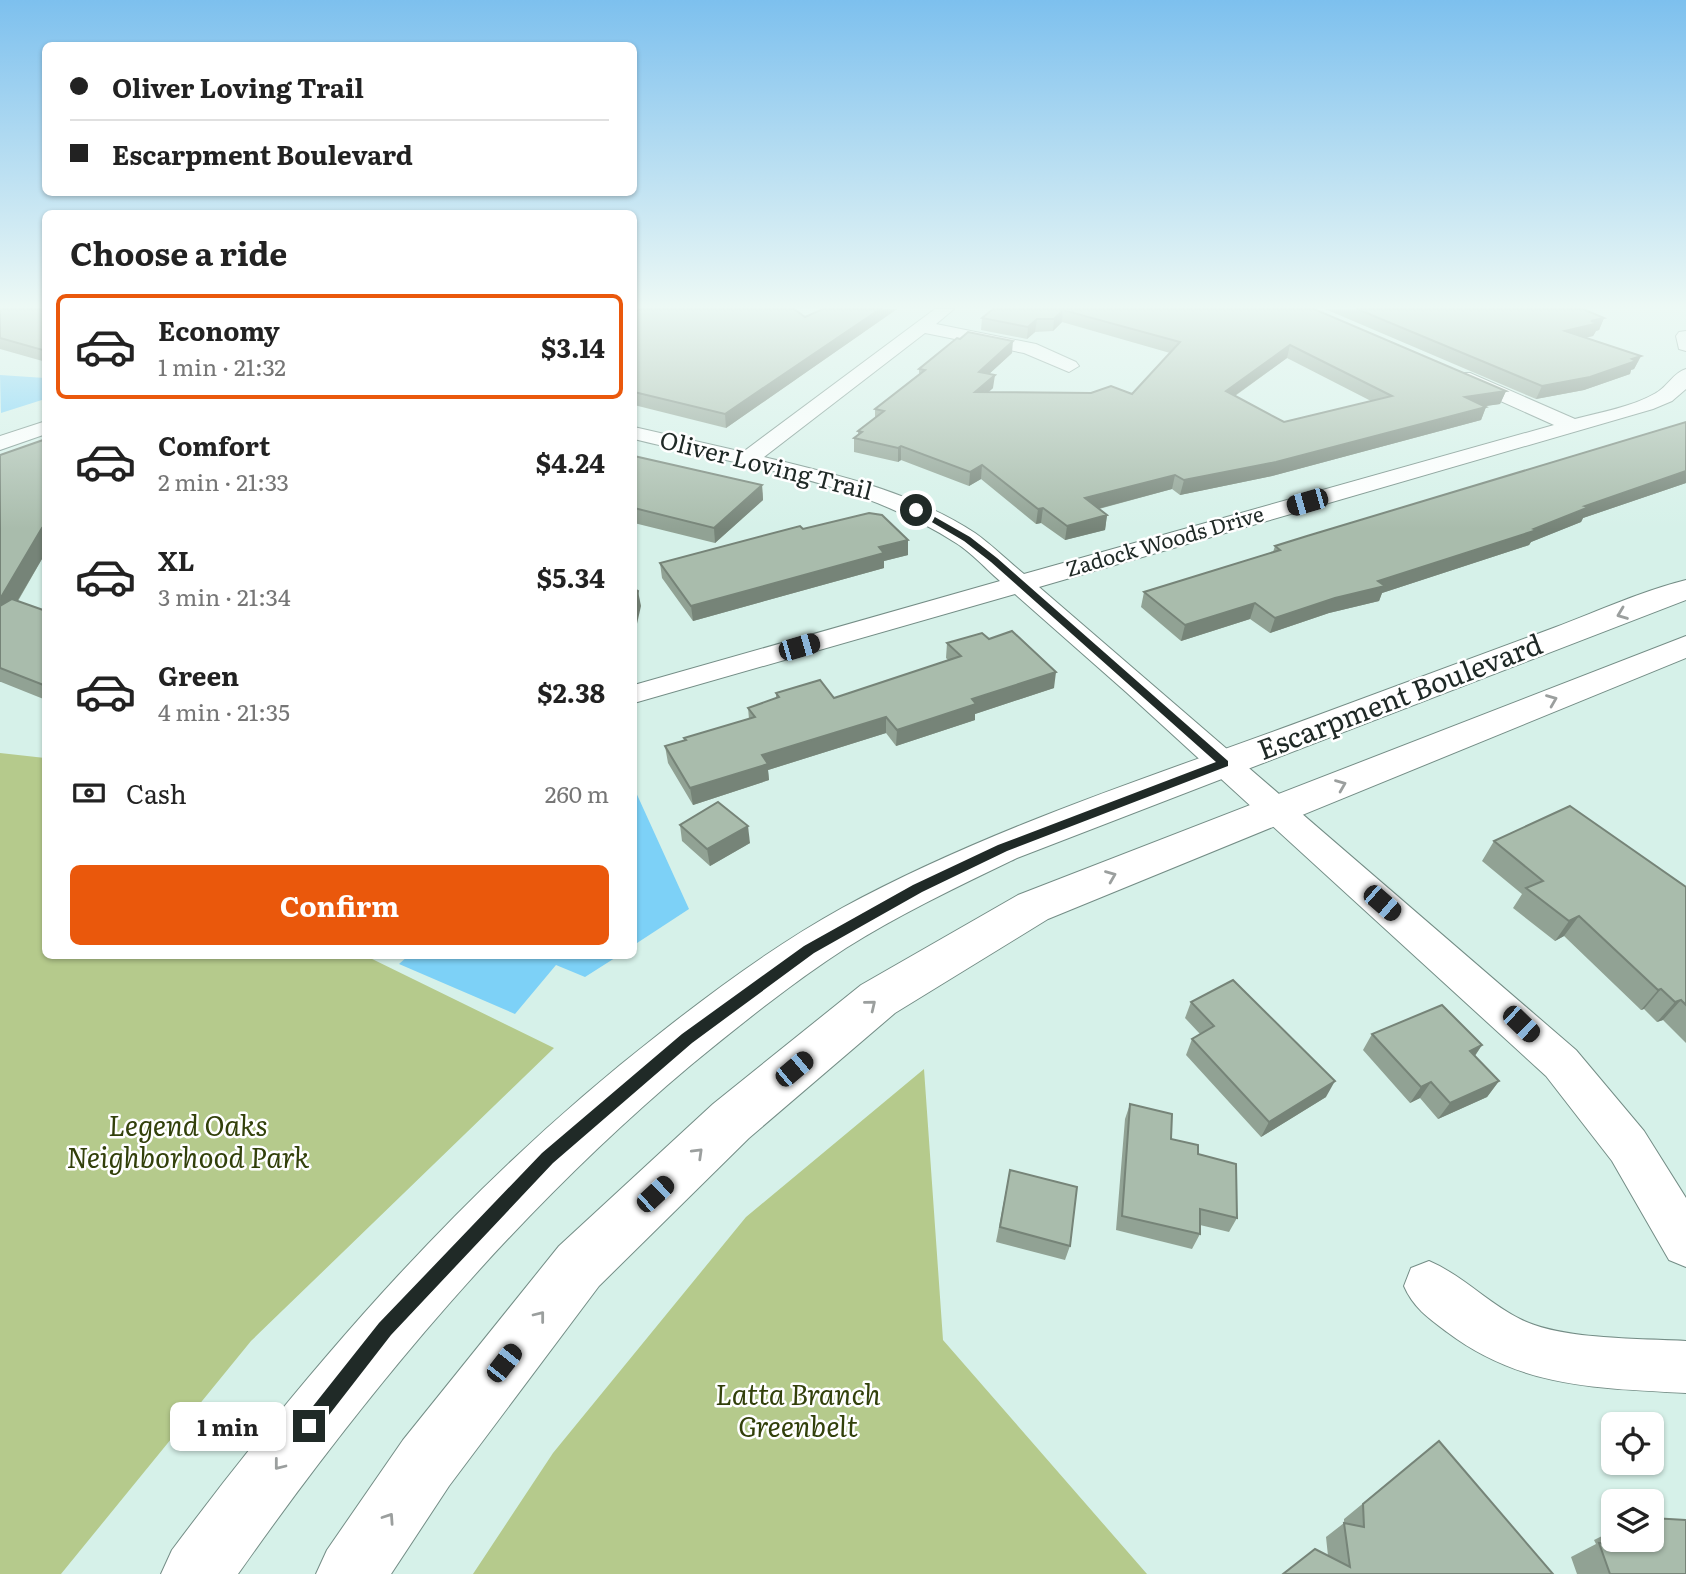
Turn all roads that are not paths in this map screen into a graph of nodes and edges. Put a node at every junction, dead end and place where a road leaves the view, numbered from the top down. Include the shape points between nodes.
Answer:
1 (849, 382) edge
2 (1474, 382) edge
3 (1681, 382) edge
4 (1573, 426) junction
5 (42, 428) edge
6 (637, 434) edge
7 (0, 443) edge
8 (748, 459) junction
9 (1020, 583) junction
10 (1686, 589) edge
11 (1686, 646) edge
12 (637, 693) edge
13 (1224, 763) junction
14 (1278, 811) junction
15 (1686, 1243) edge
16 (1429, 1286) dead end
17 (1686, 1367) edge
18 (196, 1574) edge
19 (351, 1574) edge

1 - 8 street
2 - 4 street
3 - 4 street, Zadock Woods Drive via 1664,398
4 - 9 street, Zadock Woods Drive
5 - 7 street
6 - 8 street, Oliver Loving Trail
8 - 9 street, Oliver Loving Trail via 863,488 916,510 967,539
9 - 12 street, Zadock Woods Drive
9 - 13 street, Oliver Loving Trail
10 -> 13 main road, Escarpment Boulevard
14 -> 11 main road
13 - 14 street, Oliver Loving Trail
13 -> 18 main road, Escarpment Boulevard via 1003,848 917,889 809,950 687,1038 547,1158 385,1329
14 - 15 street, Oliver Loving Trail via 1562,1063 1628,1146
19 -> 14 main road via 426,1463 579,1266 731,1121 878,999 1033,907
16 - 17 street via 1471,1320 1549,1355

